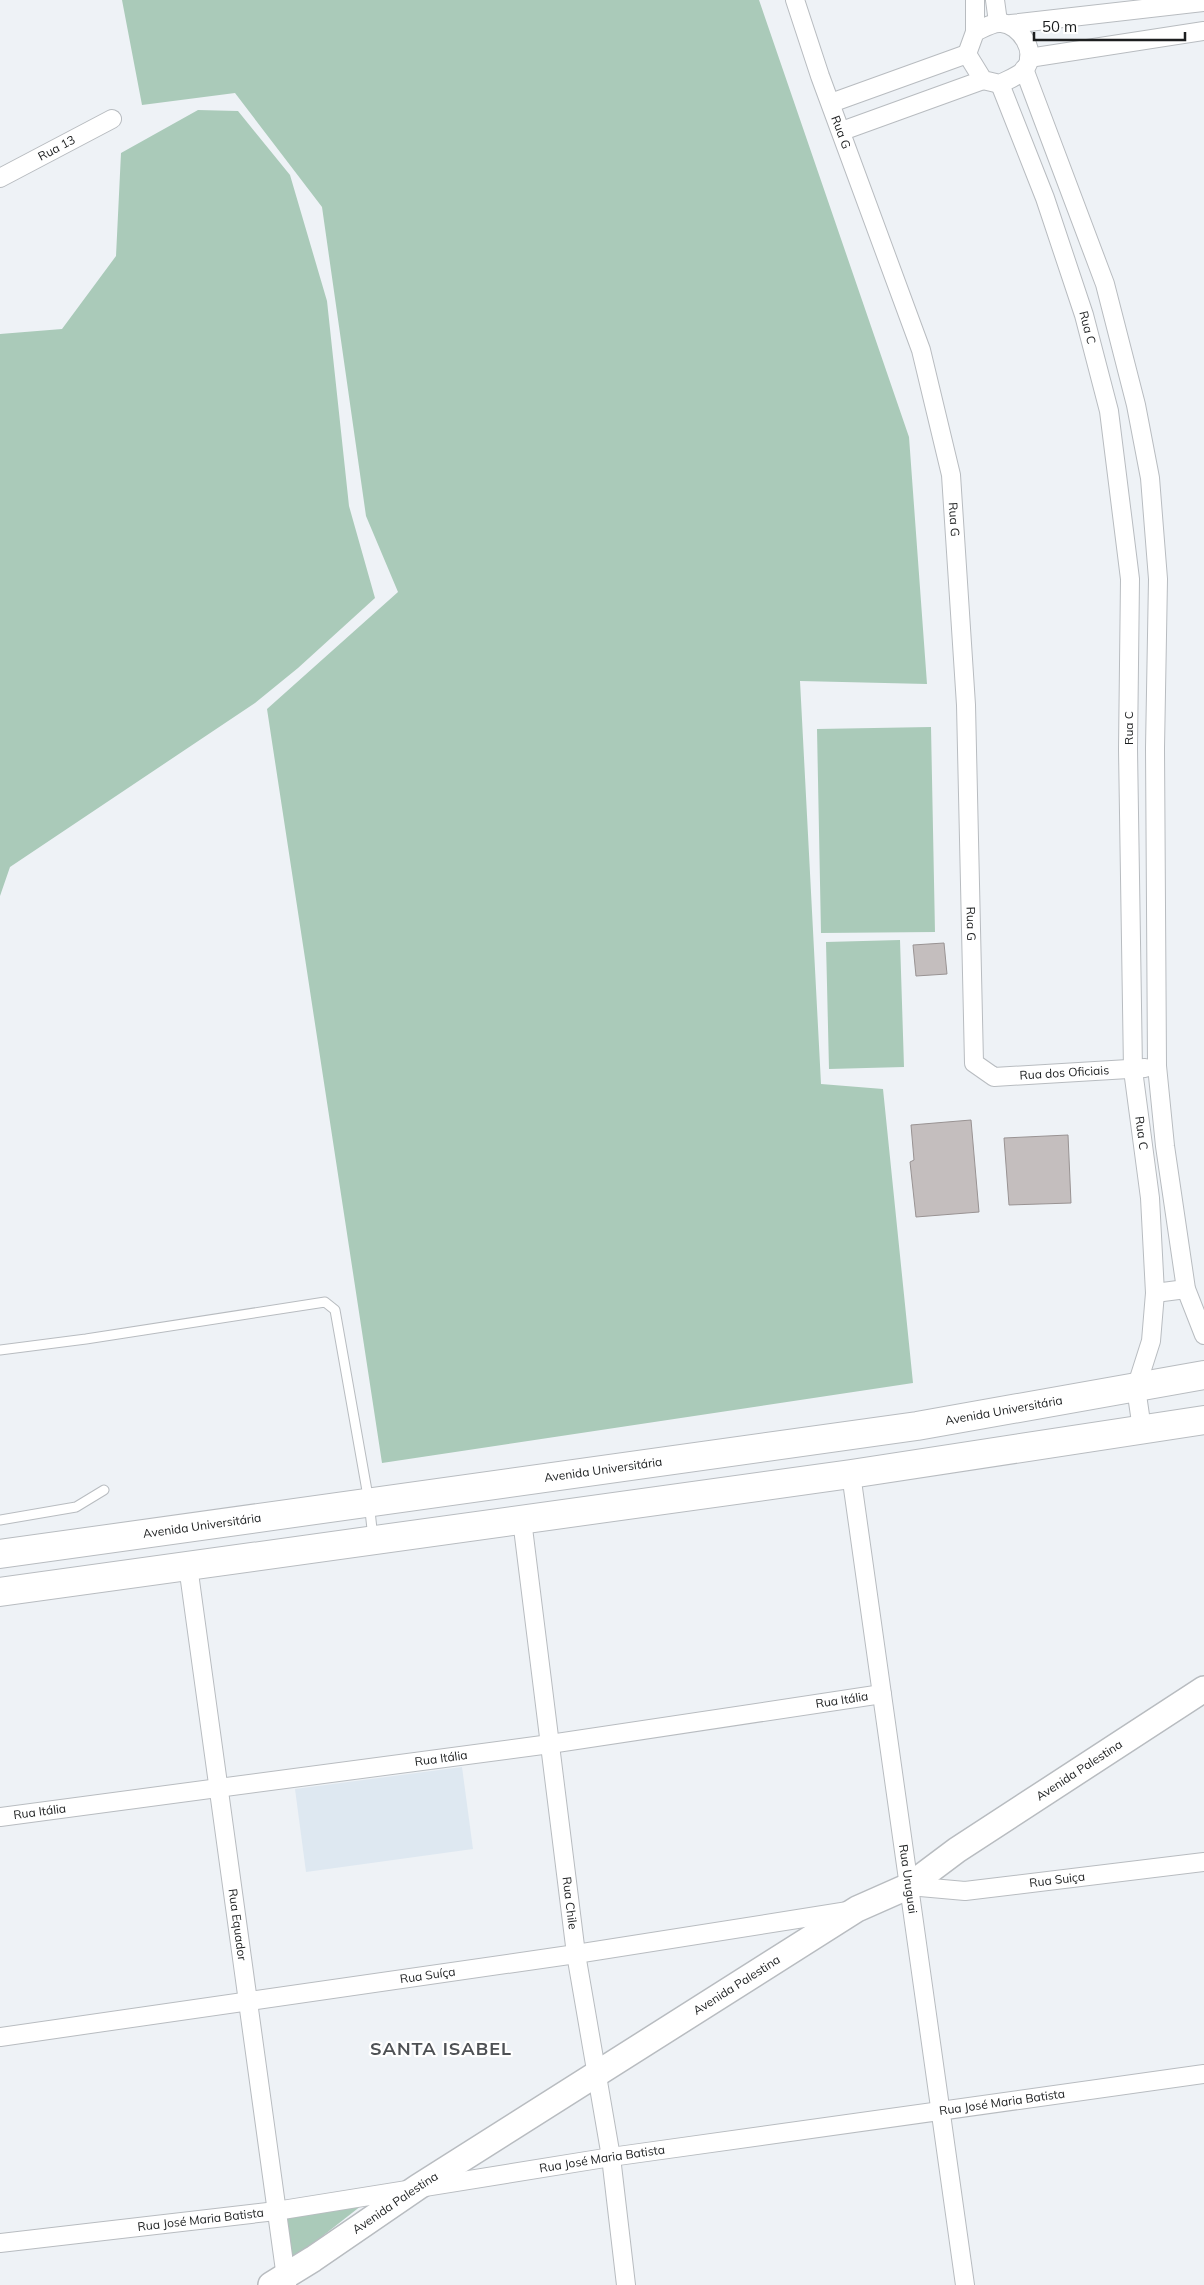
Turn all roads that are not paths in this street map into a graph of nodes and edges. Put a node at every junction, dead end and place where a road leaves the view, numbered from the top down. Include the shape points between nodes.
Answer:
1 (795, 0) edge
2 (975, 0) edge
3 (995, 0) edge
4 (1200, 1) edge
5 (1004, 23) junction
6 (1204, 27) edge
7 (975, 32) junction
8 (1204, 32) edge
9 (967, 54) junction
10 (1027, 64) junction
11 (992, 82) junction
12 (831, 103) junction
13 (112, 118) dead end
14 (842, 131) junction
15 (0, 178) edge
16 (1136, 404) junction
17 (1109, 411) junction
18 (1155, 748) junction
19 (1128, 749) junction
20 (974, 1064) joint
21 (1157, 1066) junction
22 (1133, 1070) junction
23 (1165, 1146) junction
24 (1144, 1148) junction
25 (1173, 1196) junction
26 (1150, 1198) junction
27 (1186, 1289) junction
28 (1155, 1293) junction
29 (1204, 1335) edge
30 (0, 1350) edge
31 (1204, 1375) edge
32 (1136, 1388) junction
33 (1067, 1401) junction
34 (1204, 1420) edge
35 (1142, 1429) junction
36 (1073, 1440) junction
37 (851, 1474) junction
38 (104, 1490) dead end
39 (369, 1502) junction
40 (0, 1520) edge
41 (522, 1520) junction
42 (373, 1541) junction
43 (0, 1554) edge
44 (188, 1566) junction
45 (0, 1592) edge
46 (1204, 1689) edge
47 (882, 1694) junction
48 (550, 1744) junction
49 (218, 1786) junction
50 (0, 1817) edge
51 (1204, 1862) edge
52 (909, 1886) junction
53 (857, 1909) junction
54 (576, 1954) junction
55 (248, 2001) junction
56 (0, 2037) edge
57 (1204, 2074) edge
58 (596, 2076) junction
59 (940, 2111) junction
60 (611, 2157) junction
61 (418, 2187) junction
62 (276, 2211) junction
63 (0, 2244) edge
64 (281, 2282) edge
65 (626, 2285) edge
66 (965, 2285) edge

1 - 12 street, Rua G
2 - 7 street
3 - 5 street
4 - 5 street
4 - 6 street
5 - 7 street
5 - 10 street via 1026,38
7 - 9 street
8 - 10 street
9 - 11 street
9 - 12 street
10 - 11 street
10 - 16 street, Rua C via 1106,284
11 - 14 street
11 - 17 street, Rua C via 1045,198 1084,316
12 - 14 street, Rua G
13 - 15 street, Rua 13
14 - 20 street, Rua G via 921,350 950,475 966,705
16 - 17 street
16 - 18 street, Rua C via 1150,478 1158,578
17 - 19 street, Rua C via 1130,579
18 - 19 street
18 - 21 street, Rua C
19 - 22 street, Rua C
20 - 22 street, Rua dos Oficiais via 994,1076
21 - 22 street, Rua dos Oficiais
21 - 23 street, Rua C
22 - 24 street, Rua C
23 - 24 street
23 - 25 street, Rua C
24 - 26 street, Rua C
25 - 26 street
25 - 27 street, Rua C
26 - 28 street, Rua C
27 - 28 street
27 - 29 street, Rua C
28 - 32 street, Rua C via 1151,1340
30 - 39 lane via 325,1302 335,1310
31 - 32 main road, Avenida Universitária
32 - 33 main road, Avenida Universitária
32 - 35 street
33 - 36 main road
33 - 39 main road, Avenida Universitária via 918,1426
34 - 35 main road
35 - 36 main road
36 - 37 main road
37 - 41 main road
37 - 47 street, Rua Uruguai
38 - 40 lane via 76,1507
39 - 42 lane
39 - 43 main road, Avenida Universitária
41 - 42 main road
41 - 48 street, Rua Chile
42 - 44 main road
44 - 45 main road
44 - 49 street, Rua Equador
46 - 52 street, Avenida Palestina via 958,1850
47 - 48 street, Rua Itália
47 - 52 street, Rua Uruguai
48 - 49 street, Rua Itália
48 - 54 street, Rua Chile
49 - 50 street, Rua Itália
49 - 55 street, Rua Equador
51 - 52 street, Rua Suiça via 965,1890
52 - 53 street, Avenida Palestina
52 - 59 street, Rua Uruguai
53 - 54 street, Rua Suíça
53 - 58 street, Avenida Palestina
54 - 55 street, Rua Suíça
54 - 58 street, Rua Chile
55 - 56 street, Rua Suíça
55 - 62 street, Rua Equador
57 - 59 street, Rua José Maria Batista
58 - 60 street, Rua Chile
58 - 61 street, Avenida Palestina
59 - 60 street, Rua José Maria Batista
59 - 66 street, Rua Uruguai
60 - 61 street, Rua José Maria Batista
60 - 65 street, Rua Chile
61 - 62 street, Rua José Maria Batista
61 - 64 street, Avenida Palestina
62 - 63 street, Rua José Maria Batista
62 - 64 street, Rua Equador

